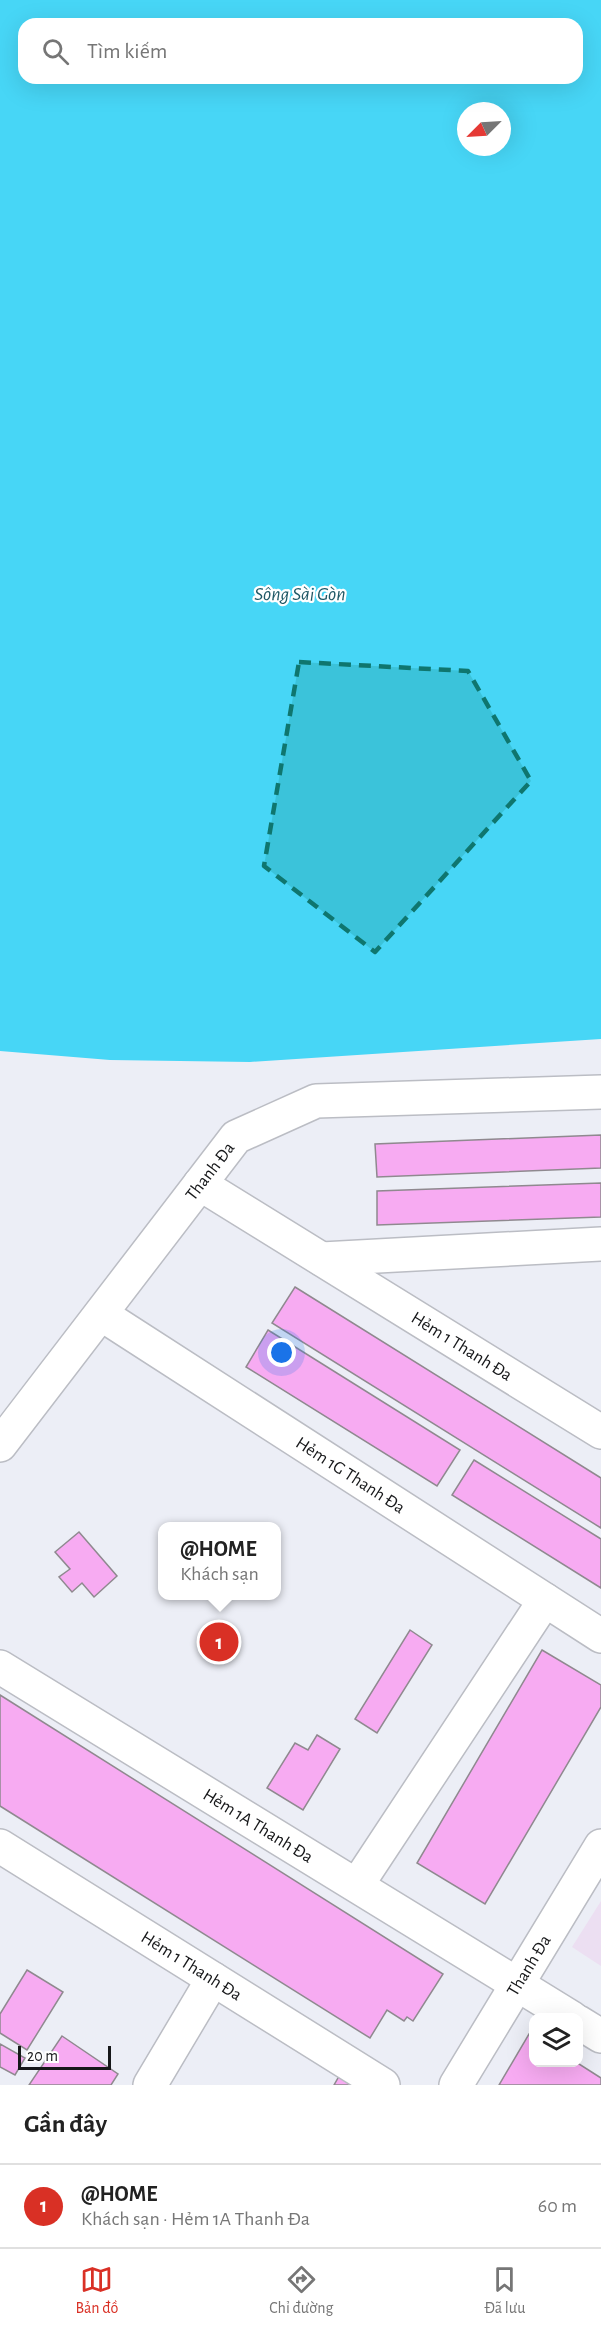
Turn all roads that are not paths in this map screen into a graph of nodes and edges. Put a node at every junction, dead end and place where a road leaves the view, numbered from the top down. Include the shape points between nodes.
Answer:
1 (601, 1092) edge
2 (200, 1184) junction
3 (601, 1244) edge
4 (322, 1260) junction
5 (101, 1314) junction
6 (601, 1432) edge
7 (0, 1445) edge
8 (545, 1600) junction
9 (601, 1636) edge
10 (0, 1667) edge
11 (0, 1846) edge
12 (601, 1846) edge
13 (357, 1885) junction
14 (213, 1979) junction
15 (518, 1983) junction
16 (564, 2013) edge
17 (583, 2025) edge
18 (601, 2036) edge
19 (150, 2085) edge
20 (383, 2085) edge
21 (456, 2085) edge

1 - 2 street, Thanh Đa via 316,1101 236,1137
2 - 4 street, Hẻm 1 Thanh Đa
2 - 5 street, Thanh Đa
3 - 4 street
4 - 6 street, Hẻm 1 Thanh Đa
5 - 7 street, Thanh Đa
5 - 8 street, Hẻm 1G Thanh Đa
8 - 9 street, Hẻm 1G Thanh Đa
8 - 13 street
10 - 13 street, Hẻm 1A Thanh Đa
11 - 14 street, Hẻm 1 Thanh Đa
12 - 15 street, Thanh Đa
13 - 15 street, Hẻm 1A Thanh Đa
14 - 19 street
14 - 20 street, Hẻm 1 Thanh Đa
15 - 16 street, Hẻm 1A Thanh Đa
15 - 21 street, Thanh Đa
17 - 18 street

